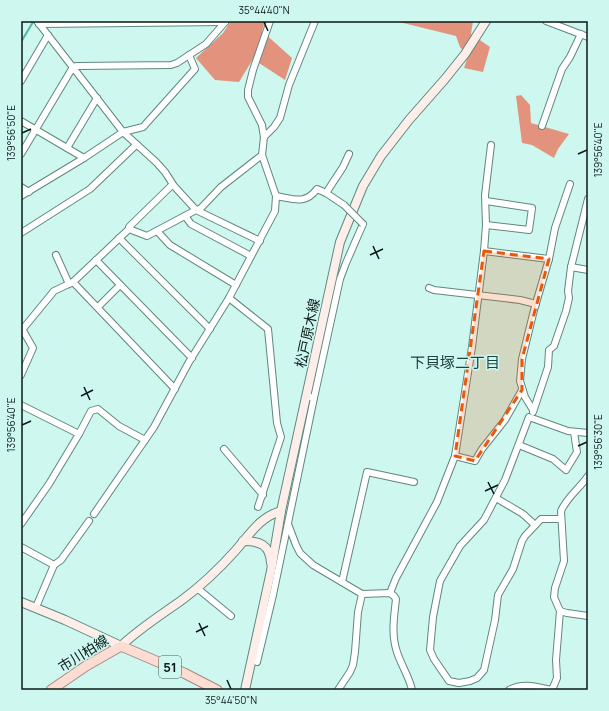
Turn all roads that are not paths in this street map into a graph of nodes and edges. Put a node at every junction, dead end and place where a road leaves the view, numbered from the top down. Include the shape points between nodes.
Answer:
1 (270, 21) edge
2 (315, 21) edge
3 (486, 21) edge
4 (546, 21) edge
5 (38, 22) edge
6 (155, 22) edge
7 (226, 22) edge
8 (581, 34) junction
9 (48, 35) junction
10 (588, 37) edge
11 (188, 55) junction
12 (73, 67) junction
13 (21, 81) edge
14 (97, 98) junction
15 (21, 121) edge
16 (542, 126) dead end
17 (36, 130) junction
18 (123, 132) junction
19 (264, 137) junction
20 (136, 145) junction
21 (491, 146) dead end
22 (67, 148) junction
23 (21, 154) edge
24 (349, 154) dead end
25 (262, 155) junction
26 (84, 158) junction
27 (570, 184) dead end
28 (172, 185) junction
29 (21, 188) edge
30 (29, 192) junction
31 (326, 193) junction
32 (21, 196) edge
33 (276, 196) junction
34 (588, 199) edge
35 (486, 201) junction
36 (196, 210) junction
37 (185, 216) junction
38 (486, 225) junction
39 (129, 229) junction
40 (157, 231) junction
41 (21, 234) edge
42 (119, 238) junction
43 (260, 240) junction
44 (484, 251) junction
45 (56, 255) dead end
46 (251, 256) junction
47 (549, 259) junction
48 (96, 260) junction
49 (571, 266) junction
50 (588, 270) edge
51 (71, 283) junction
52 (120, 285) junction
53 (236, 285) junction
54 (430, 288) dead end
55 (478, 294) junction
56 (229, 298) junction
57 (536, 304) junction
58 (98, 307) junction
59 (210, 329) junction
60 (22, 331) edge
61 (192, 358) junction
62 (21, 375) edge
63 (175, 389) junction
64 (522, 390) junction
65 (310, 397) junction
66 (21, 405) edge
67 (533, 410) junction
68 (531, 418) junction
69 (574, 432) junction
70 (588, 433) edge
71 (79, 434) junction
72 (145, 440) junction
73 (518, 445) junction
74 (224, 449) dead end
75 (455, 456) junction
76 (588, 476) edge
77 (414, 482) dead end
78 (262, 495) junction
79 (496, 498) junction
80 (258, 507) dead end
81 (282, 511) junction
82 (94, 514) dead end
83 (561, 519) junction
84 (89, 521) dead end
85 (21, 524) edge
86 (288, 524) junction
87 (535, 525) junction
88 (243, 541) junction
89 (21, 547) edge
90 (54, 565) junction
91 (271, 571) junction
92 (342, 582) junction
93 (197, 588) junction
94 (390, 593) junction
95 (362, 594) junction
96 (21, 602) edge
97 (36, 607) junction
98 (560, 610) junction
99 (231, 616) dead end
100 (588, 616) edge
101 (121, 646) junction
102 (257, 662) dead end
103 (51, 690) edge
104 (217, 690) edge
105 (245, 690) edge
106 (338, 690) edge
107 (412, 690) edge
108 (508, 690) edge
109 (552, 690) edge

1 - 19 street via 248,90 248,97 262,126
2 - 19 street via 289,85 280,118
3 - 65 main road, 松戸原木線 via 465,54 394,138 363,186 340,242
4 - 8 street
5 - 6 street
5 - 9 street
6 - 7 street
7 - 11 street via 206,44
8 - 10 street
8 - 16 street via 562,69
9 - 12 street
9 - 13 street
11 - 12 street via 171,65
11 - 18 street via 195,69 143,127
12 - 14 street
12 - 17 street
14 - 18 street
14 - 22 street
15 - 17 street
17 - 22 street
17 - 23 street
18 - 20 street
18 - 26 street
19 - 25 street
20 - 28 street via 156,162
20 - 41 street via 90,189
21 - 35 street
22 - 26 street
24 - 31 street
25 - 33 street
25 - 36 street
26 - 30 street
27 - 47 street via 555,228
28 - 36 street
28 - 39 street
29 - 30 street
30 - 32 street
31 - 33 street via 317,189 306,199
31 - 65 street, bridge via 344,205 364,224 340,279
33 - 43 street via 275,211
34 - 49 street
35 - 38 street
35 - 38 street via 532,208 529,230
36 - 37 street
36 - 43 street
37 - 40 street
37 - 46 street via 191,224
38 - 44 street
39 - 40 street via 147,236
39 - 42 street
40 - 53 street via 170,244
42 - 48 street
42 - 59 street
43 - 46 street
44 - 47 street
44 - 55 street
45 - 51 street
46 - 53 street
47 - 57 street
48 - 51 street
48 - 52 street
49 - 50 street
49 - 67 street via 566,311 554,346 549,350 548,367
51 - 58 street
51 - 60 street via 54,291
52 - 58 street
52 - 61 street
53 - 56 street
54 - 55 street
55 - 57 street
55 - 75 street
56 - 59 street
56 - 78 street via 268,329 277,423 282,437
57 - 64 street via 522,359
58 - 63 street
59 - 61 street
60 - 62 street via 33,348
61 - 63 street
63 - 72 street
64 - 67 street
64 - 75 street via 505,420 475,461
65 - 81 main road, 松戸原木線
65 - 86 street
66 - 71 street
67 - 68 street
68 - 69 street
68 - 73 street via 529,417
69 - 70 street
69 - 73 street via 577,452 566,470 553,459
71 - 72 street via 91,411 98,409 120,426
71 - 85 street
72 - 82 street
73 - 79 street
74 - 78 street
75 - 94 street via 437,502
76 - 83 street via 564,504
77 - 92 street via 367,472
78 - 80 street
79 - 87 street via 523,514
79 - 87 street via 484,520 460,546 440,581 430,650 449,681 470,681 484,670 498,595 513,570 522,541
81 - 88 main road via 271,514 258,523
81 - 91 main road, 松戸原木線
83 - 87 street via 541,518
83 - 98 street via 564,561 554,597
84 - 90 street via 61,560
86 - 92 street via 300,553 313,565
86 - 102 street
88 - 91 main road via 265,546
88 - 93 main road
89 - 90 street
90 - 97 street
91 - 105 main road, 松戸原木線
92 - 95 street
93 - 99 street
93 - 101 main road via 137,631
94 - 95 street
94 - 107 street via 396,599 393,635
95 - 106 street via 353,665
96 - 97 main road
97 - 101 main road
98 - 100 street
98 - 109 street via 557,678
101 - 103 main road, 市川柏線
101 - 104 main road, 市川柏線 / 51
108 - 109 street via 525,685

